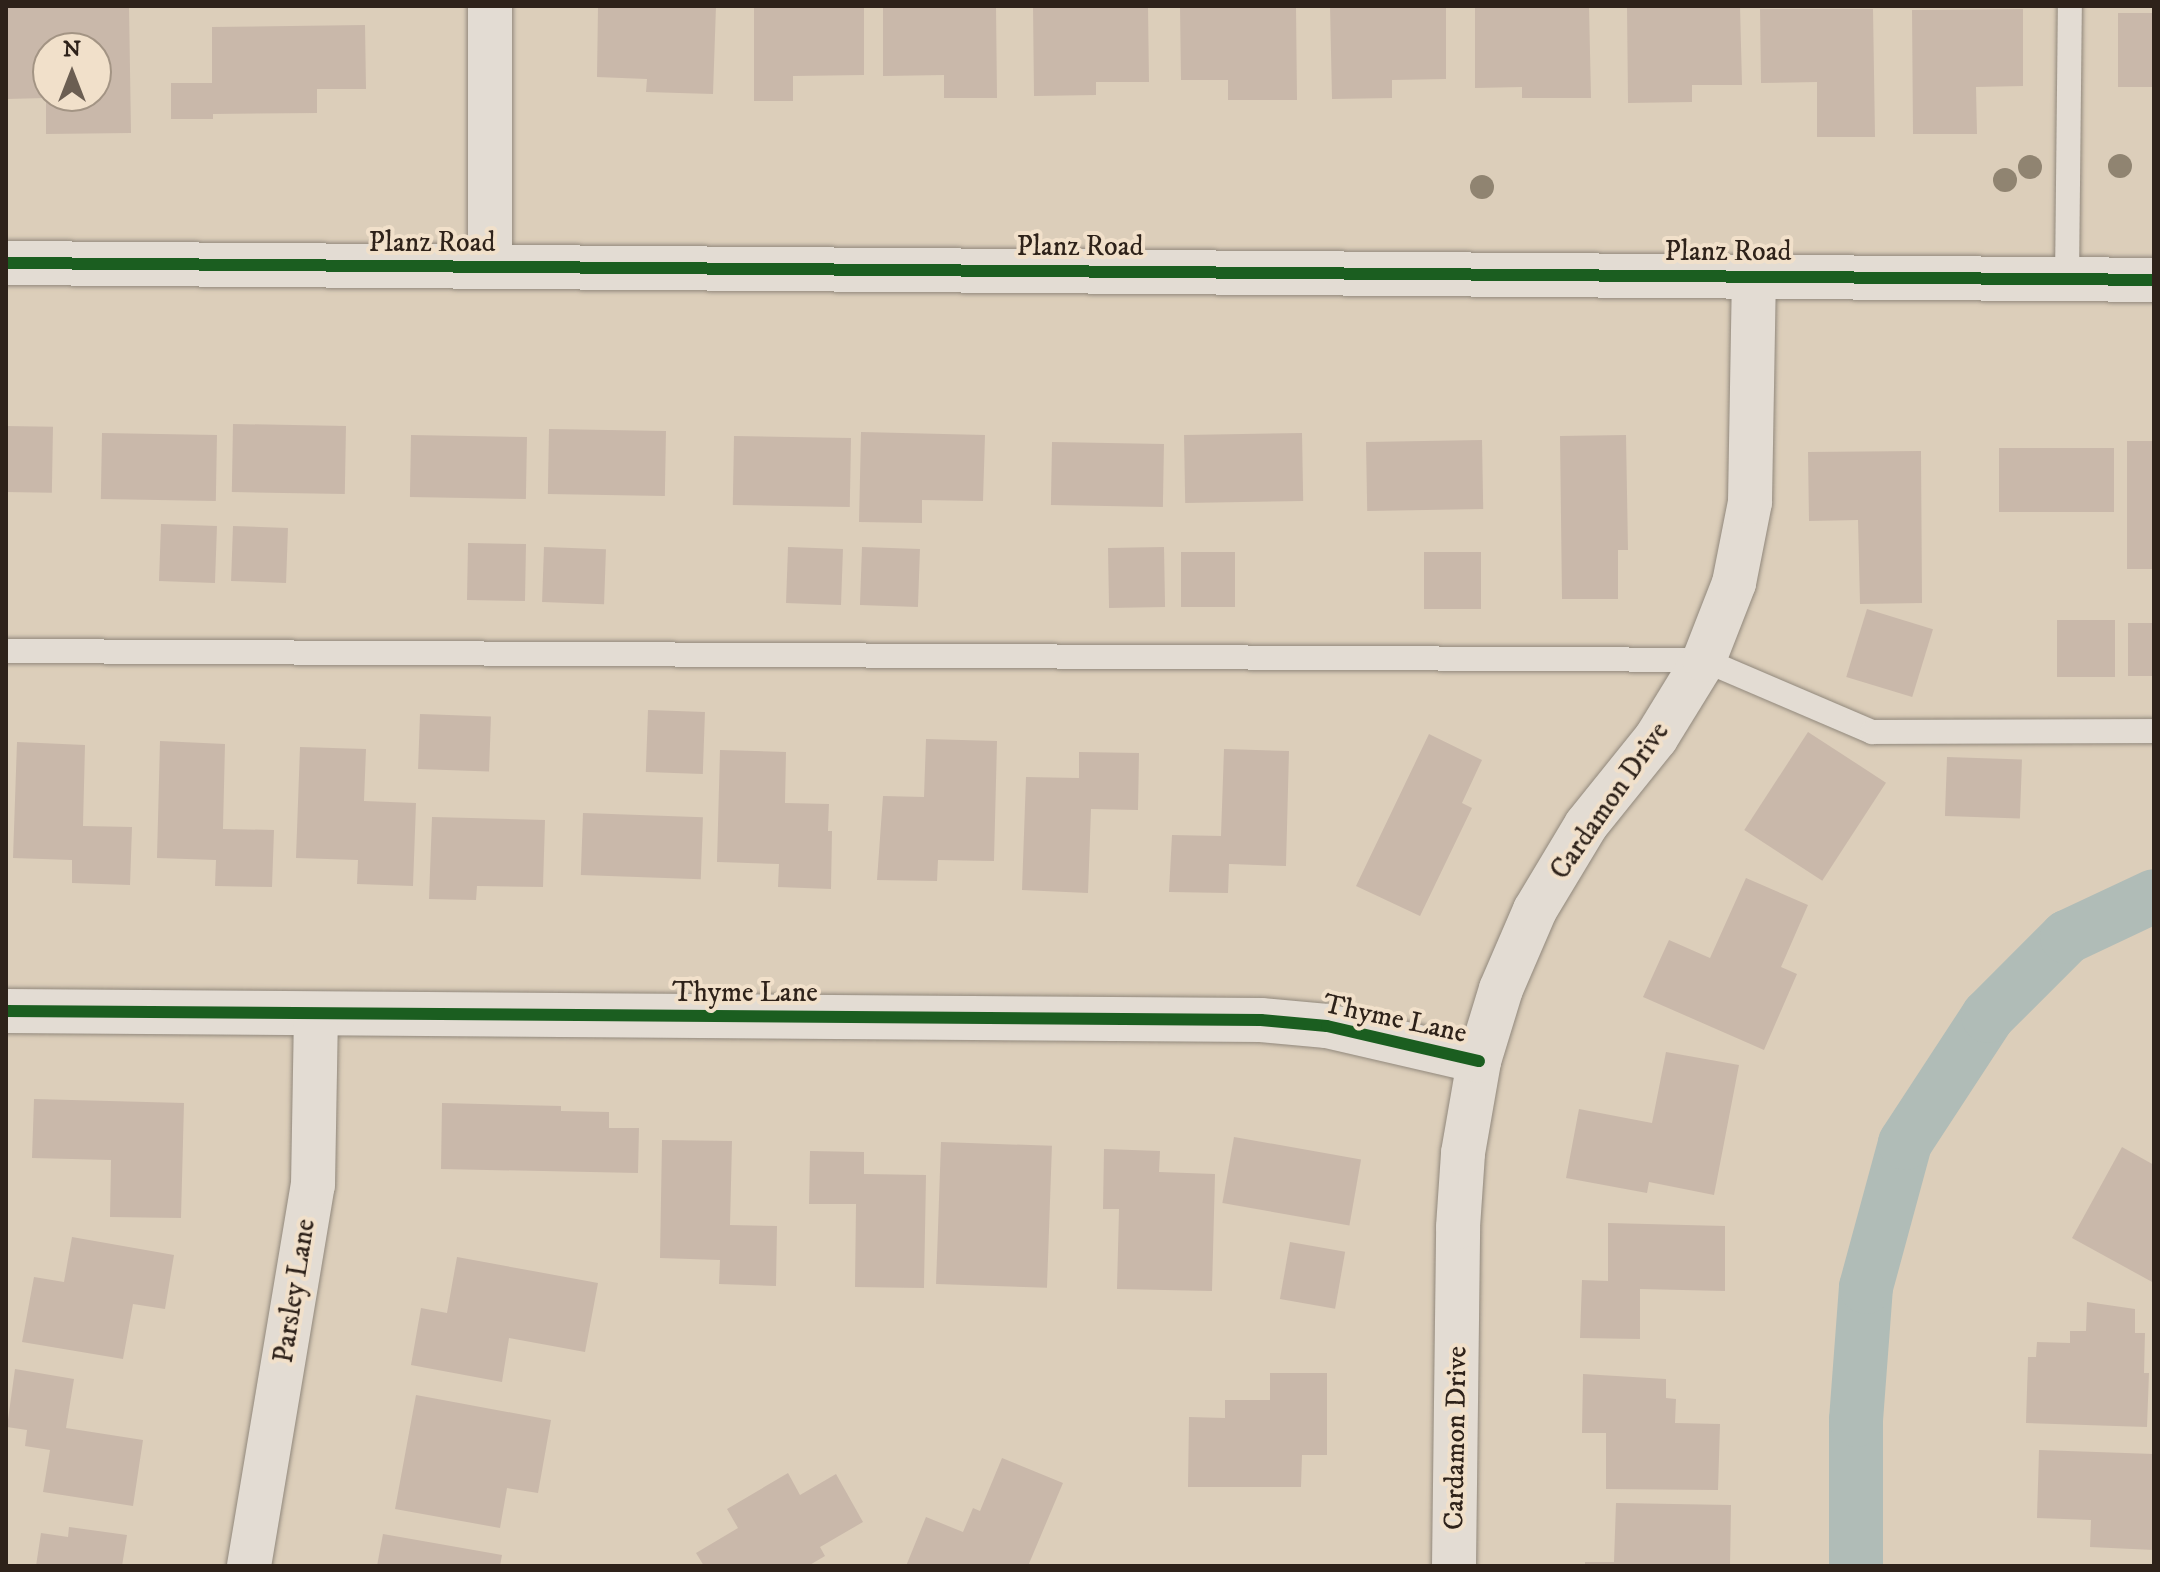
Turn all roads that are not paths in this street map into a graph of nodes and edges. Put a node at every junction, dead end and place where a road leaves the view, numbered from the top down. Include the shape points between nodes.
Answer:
1 (490, 6) edge
2 (2070, 6) edge
3 (6, 263) edge
4 (490, 267) junction
5 (1754, 276) junction
6 (2067, 279) junction
7 (2154, 280) edge
8 (6, 651) edge
9 (1704, 660) junction
10 (2154, 731) edge
11 (6, 1011) edge
12 (316, 1014) junction
13 (1479, 1061) junction
14 (249, 1566) edge
15 (1454, 1566) edge

1 - 4 street
2 - 6 lane
3 - 4 street, Planz Road
4 - 5 street, Planz Road
5 - 6 street, Planz Road
5 - 9 street, Cardamon Drive via 1750,502 1734,583
6 - 7 street, Planz Road
8 - 9 lane
9 - 10 lane via 1872,732
9 - 13 street, Cardamon Drive via 1656,738 1586,825 1535,910 1501,989
11 - 12 street, Thyme Lane
12 - 13 street, Thyme Lane via 1261,1020 1327,1026
12 - 14 street, Parsley Lane via 313,1185
13 - 15 street, Cardamon Drive via 1463,1153 1458,1227

